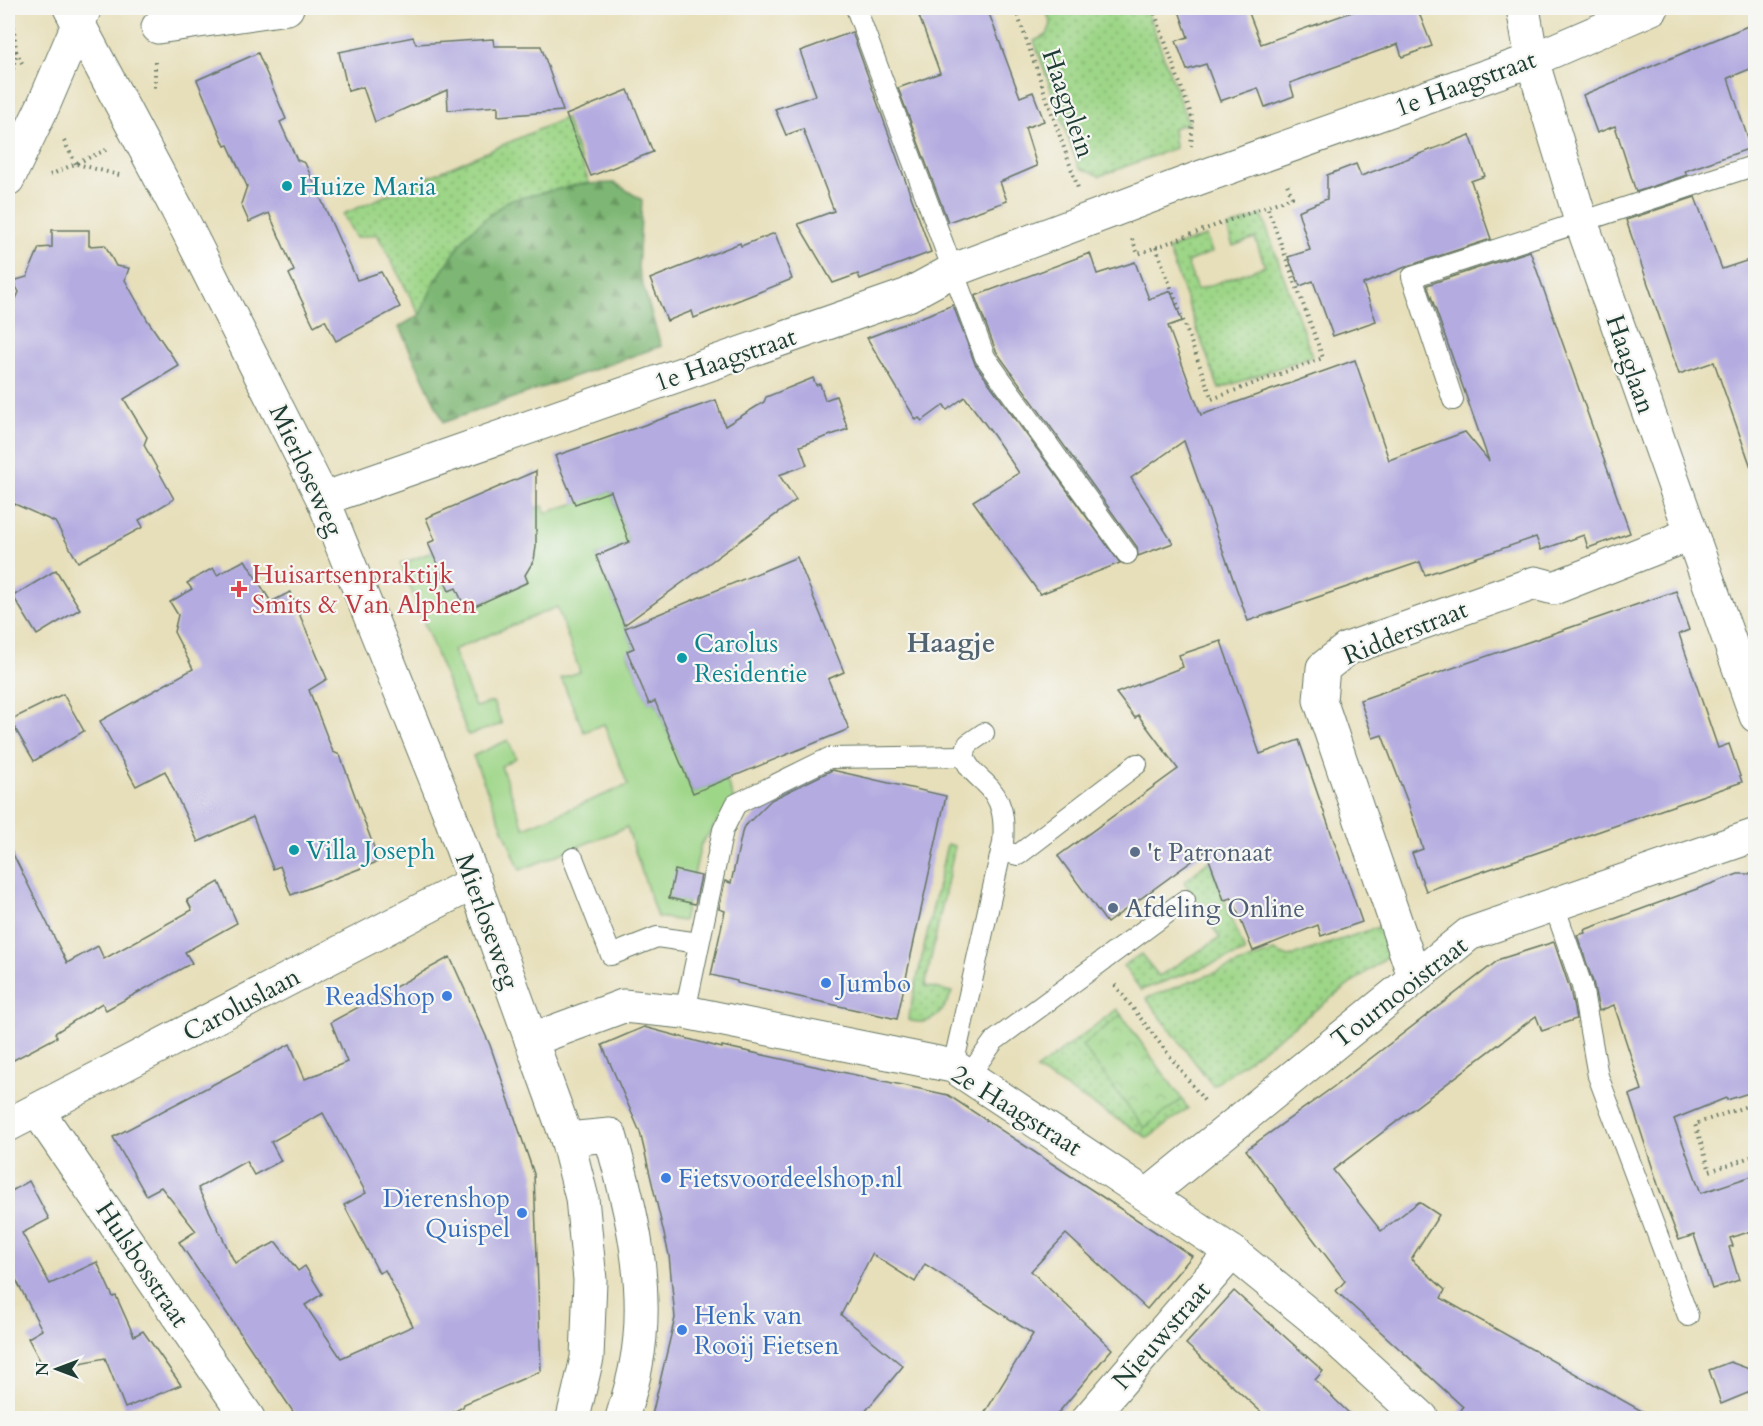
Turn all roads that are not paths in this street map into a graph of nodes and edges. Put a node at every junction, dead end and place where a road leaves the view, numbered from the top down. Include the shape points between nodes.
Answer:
1 (287, 8) edge
2 (856, 8) edge
3 (1523, 8) edge
4 (1652, 8) edge
5 (78, 13) edge
6 (158, 27) dead end
7 (1532, 60) junction
8 (1755, 165) edge
9 (8, 179) edge
10 (1581, 221) junction
11 (954, 270) junction
12 (1453, 400) dead end
13 (323, 499) junction
14 (1691, 534) junction
15 (1127, 554) dead end
16 (1755, 716) edge
17 (984, 733) dead end
18 (964, 756) junction
19 (1137, 764) dead end
20 (1755, 835) edge
21 (1001, 851) junction
22 (573, 858) dead end
23 (475, 882) junction
24 (1185, 900) dead end
25 (1554, 905) junction
26 (699, 943) junction
27 (1414, 976) junction
28 (685, 1012) junction
29 (531, 1040) junction
30 (961, 1070) junction
31 (37, 1110) junction
32 (8, 1125) edge
33 (567, 1139) junction
34 (1149, 1194) junction
35 (1232, 1252) junction
36 (1688, 1316) dead end
37 (248, 1419) edge
38 (573, 1419) edge
39 (622, 1419) edge
40 (1089, 1419) edge
41 (1422, 1419) edge

1 - 6 street
2 - 11 lane
3 - 7 street, Haaglaan
4 - 7 street, 1e Haagstraat
5 - 9 street via 44,104
5 - 13 street, Mierloseweg
7 - 10 street, Haaglaan
7 - 11 street, 1e Haagstraat via 1198,178
8 - 10 lane
10 - 12 lane via 1412,277
10 - 14 street, Haaglaan
11 - 13 street, 1e Haagstraat via 908,295
11 - 15 lane via 985,357
13 - 23 street, Mierloseweg
14 - 16 street, Haaglaan
14 - 27 street, Ridderstraat via 1554,588 1535,583 1347,649 1323,668 1320,700
17 - 18 lane via 969,744
18 - 21 lane via 970,770 989,787 1002,808 1005,820
18 - 26 lane via 829,758 736,804 723,830
19 - 21 lane via 1018,855
20 - 25 street, Tournooistraat
21 - 30 lane
22 - 26 lane via 611,955 657,937
23 - 29 street, Mierloseweg
23 - 31 street, Caroluslaan
24 - 30 lane via 994,1041
25 - 27 street, Tournooistraat via 1469,934
25 - 36 lane via 1582,986 1598,1076
26 - 28 lane
27 - 34 street, Tournooistraat
28 - 29 street, 2e Haagstraat via 623,1006
28 - 30 street, 2e Haagstraat
29 - 33 street, Mierloseweg
30 - 34 street, 2e Haagstraat
31 - 32 street, Caroluslaan
31 - 37 street, Hulsbosstraat
33 - 38 street, Mierloseweg via 582,1198 590,1280 587,1358
33 - 39 street via 610,1135 625,1187 641,1302 637,1364
34 - 35 street, 2e Haagstraat
35 - 40 street, Nieuwstraat
35 - 41 street, 2e Haagstraat via 1313,1318

